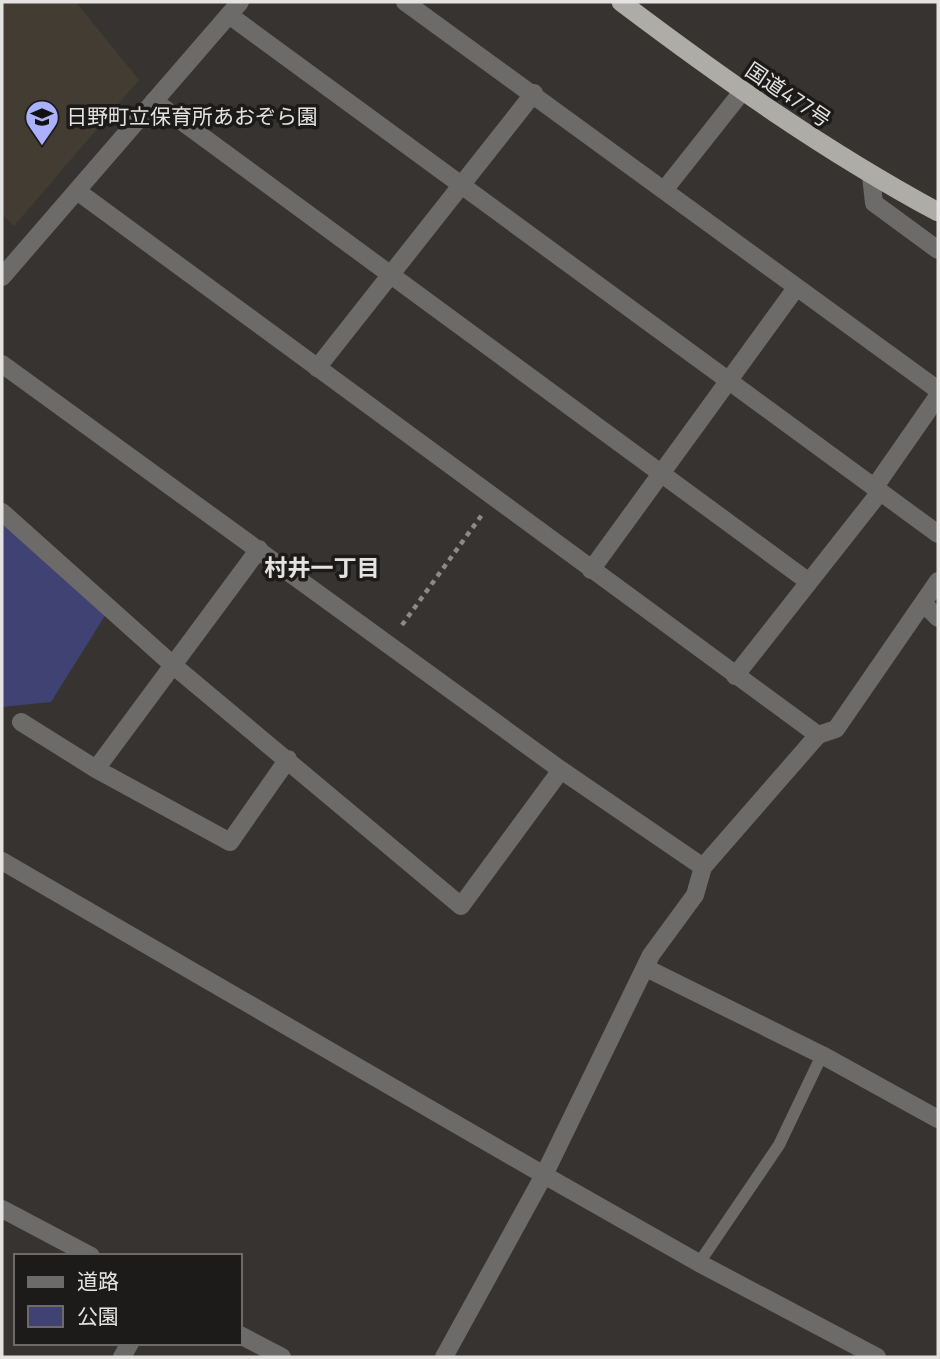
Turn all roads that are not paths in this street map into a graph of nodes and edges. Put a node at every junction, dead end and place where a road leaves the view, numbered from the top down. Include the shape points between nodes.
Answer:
1 (405, 2) edge
2 (621, 2) edge
3 (234, 8) edge
4 (534, 93) junction
5 (741, 93) junction
6 (154, 101) junction
7 (871, 176) junction
8 (463, 184) junction
9 (665, 189) junction
10 (78, 191) junction
11 (938, 212) edge
12 (938, 250) edge
13 (390, 275) junction
14 (2, 277) edge
15 (796, 288) junction
16 (2, 365) edge
17 (317, 368) junction
18 (729, 381) junction
19 (938, 390) edge
20 (938, 396) edge
21 (662, 473) junction
22 (877, 490) junction
23 (2, 512) edge
24 (938, 534) edge
25 (259, 550) junction
26 (591, 570) junction
27 (938, 581) edge
28 (809, 582) junction
29 (923, 603) junction
30 (938, 618) edge
31 (174, 666) junction
32 (735, 676) junction
33 (21, 722) dead end
34 (818, 735) junction
35 (288, 759) junction
36 (96, 769) junction
37 (561, 770) junction
38 (2, 861) edge
39 (702, 867) junction
40 (646, 968) junction
41 (822, 1055) junction
42 (938, 1119) edge
43 (544, 1175) junction
44 (2, 1209) edge
45 (87, 1254) edge
46 (699, 1263) junction
47 (242, 1336) edge
48 (282, 1357) edge
49 (444, 1357) edge
50 (876, 1357) edge

1 - 4 street
2 - 5 highway, 国道477号
3 - 6 street
3 - 8 street
4 - 8 street
4 - 9 street
5 - 7 highway, 国道477号
5 - 9 street
6 - 10 street
6 - 13 street
7 - 11 highway, 国道477号
7 - 12 street via 874,203
8 - 13 street
8 - 18 street
9 - 15 street
10 - 14 street
10 - 17 street
13 - 17 street
13 - 21 street
15 - 18 street
15 - 19 street
16 - 25 street
17 - 26 street
18 - 21 street
18 - 22 street
20 - 22 street
21 - 26 street
21 - 28 street
22 - 24 street
22 - 28 street
23 - 31 street
25 - 31 street
25 - 37 street
26 - 32 street
27 - 29 street
28 - 32 street
29 - 30 street
29 - 34 street via 836,729
31 - 35 street
31 - 36 street
32 - 34 street
33 - 36 street
34 - 39 street
35 - 36 street via 230,842
35 - 37 street via 461,906
37 - 39 street
38 - 43 street
39 - 40 street via 688,909 659,943
40 - 41 street
40 - 43 street
41 - 42 street
41 - 46 lane via 779,1145
43 - 46 street
43 - 49 street
44 - 45 street
46 - 50 street
47 - 48 street

